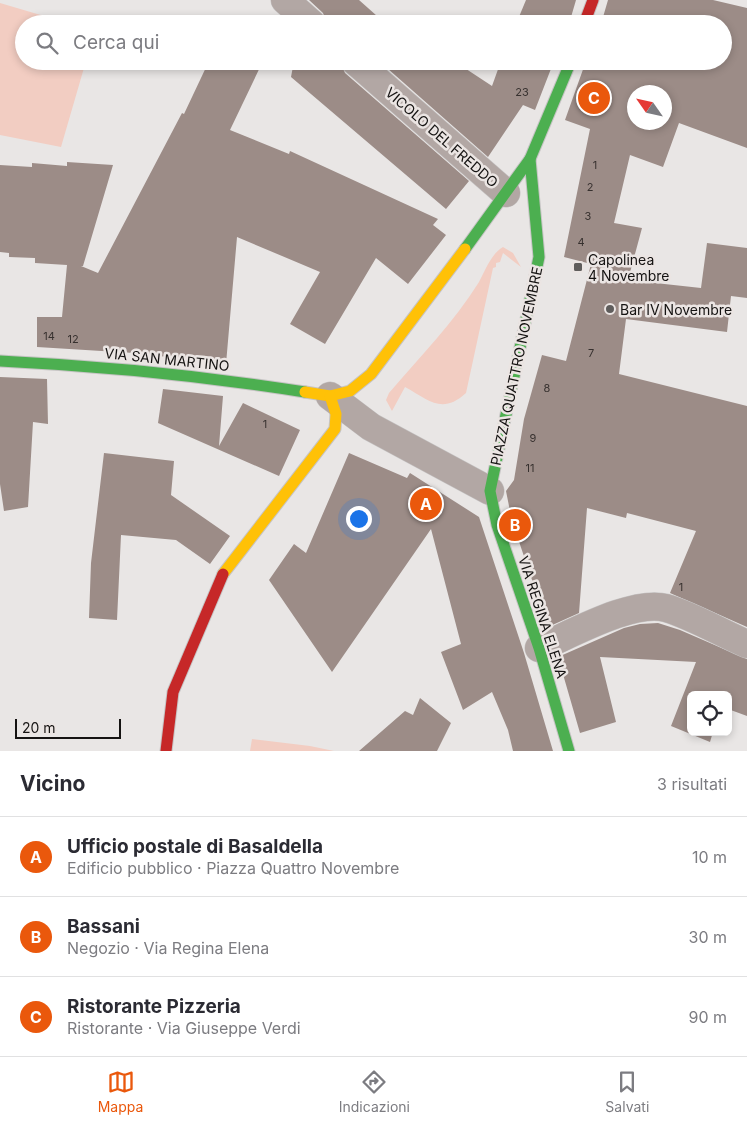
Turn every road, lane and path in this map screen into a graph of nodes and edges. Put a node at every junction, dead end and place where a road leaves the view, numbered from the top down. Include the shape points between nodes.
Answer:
1 (285, 0) edge
2 (593, 0) edge
3 (302, 15) edge
4 (587, 15) edge
5 (365, 70) edge
6 (567, 70) edge
7 (530, 159) junction
8 (506, 193) junction
9 (0, 361) edge
10 (330, 396) junction
11 (490, 491) junction
12 (747, 644) edge
13 (539, 648) junction
14 (166, 751) edge
15 (569, 751) edge

1 - 3 street
2 - 4 street
5 - 8 street, VICOLO DEL FREDDO
6 - 7 street
7 - 8 street
7 - 11 street, PIAZZA QUATTRO NOVEMBRE via 539,257
8 - 10 street via 371,374 350,391
9 - 10 street, VIA SAN MARTINO via 99,366 242,382
10 - 11 street via 370,427
10 - 14 street via 336,414 335,429 224,572 173,692
11 - 13 street, VIA REGINA ELENA via 497,525
12 - 13 street via 665,608 640,608
13 - 15 street, VIA REGINA ELENA

